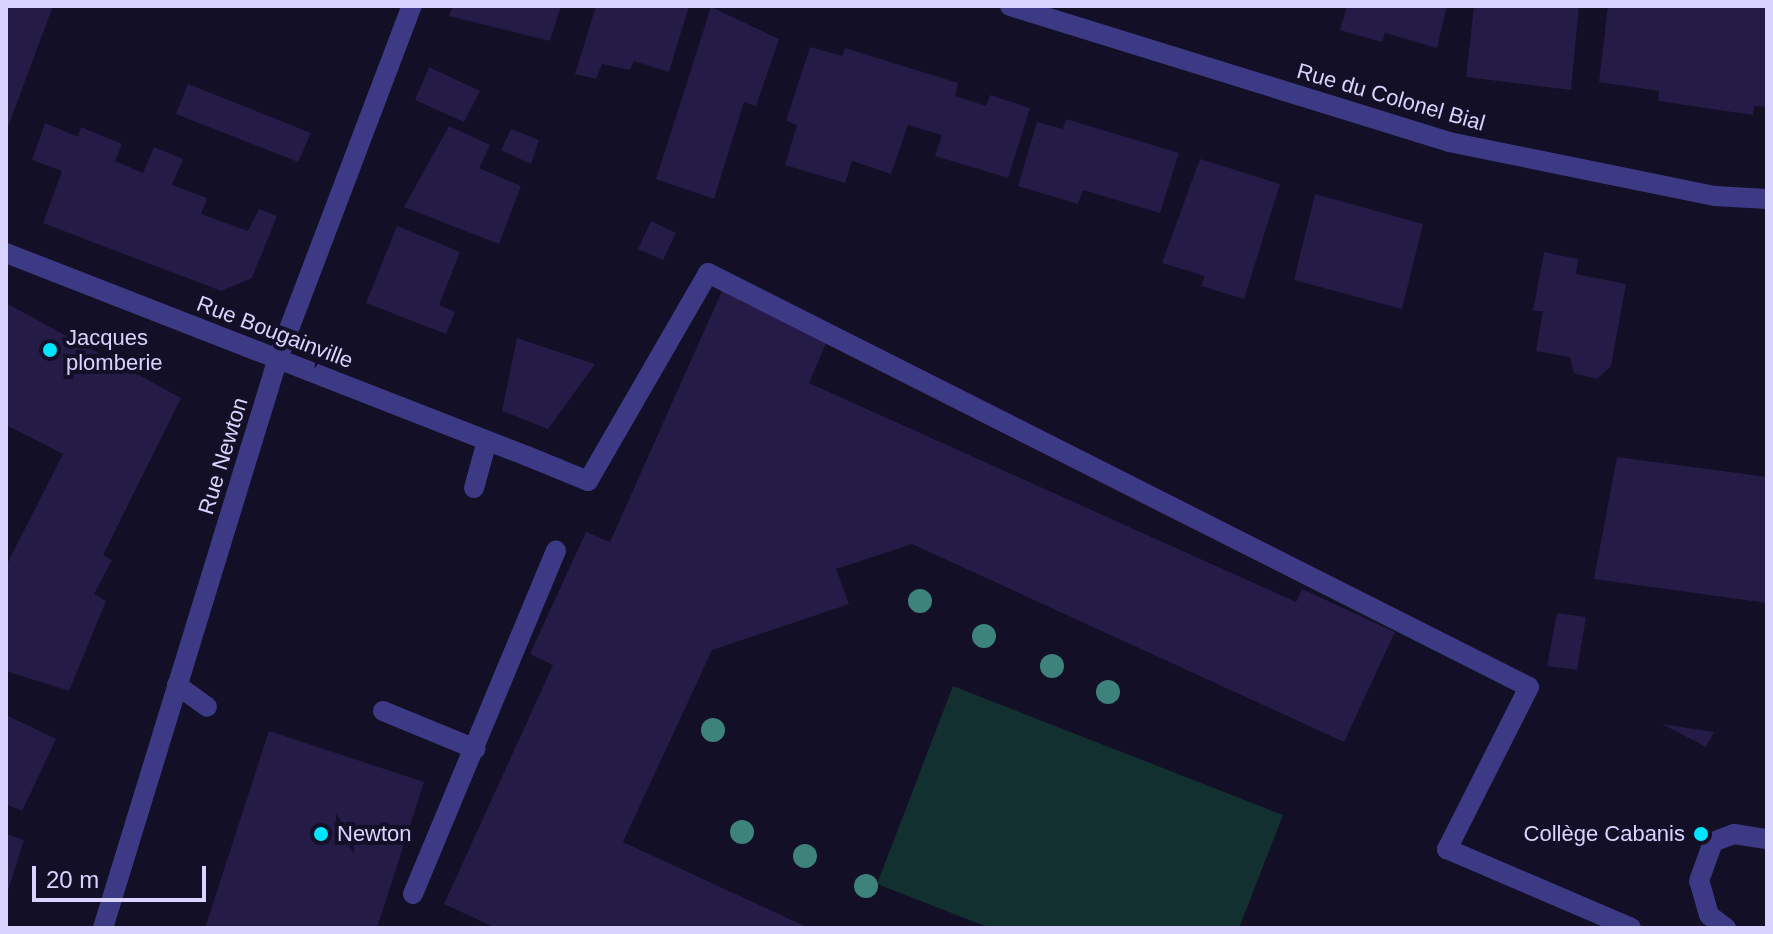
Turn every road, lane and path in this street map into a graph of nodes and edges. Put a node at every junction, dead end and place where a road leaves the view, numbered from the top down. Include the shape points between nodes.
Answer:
1 (412, 6) edge
2 (1010, 6) edge
3 (1767, 199) edge
4 (6, 253) edge
5 (278, 358) junction
6 (487, 441) junction
7 (474, 488) dead end
8 (556, 551) dead end
9 (177, 685) junction
10 (207, 707) dead end
11 (383, 711) dead end
12 (475, 749) junction
13 (1767, 839) edge
14 (413, 894) dead end
15 (103, 928) edge
16 (1631, 928) edge
17 (1726, 928) edge

1 - 5 street, Rue Newton
2 - 3 street, Rue du Colonel Bial via 1449,142 1715,196
4 - 5 street, Rue Bougainville
5 - 6 street, Rue Bougainville
5 - 9 street, Rue Newton
6 - 7 street
6 - 16 street, Rue Bougainville via 588,481 708,273 1529,687 1447,849
8 - 12 street
9 - 10 street
9 - 15 street, Rue Newton
11 - 12 street
12 - 14 street
13 - 17 street via 1734,834 1713,842 1699,881 1709,915

